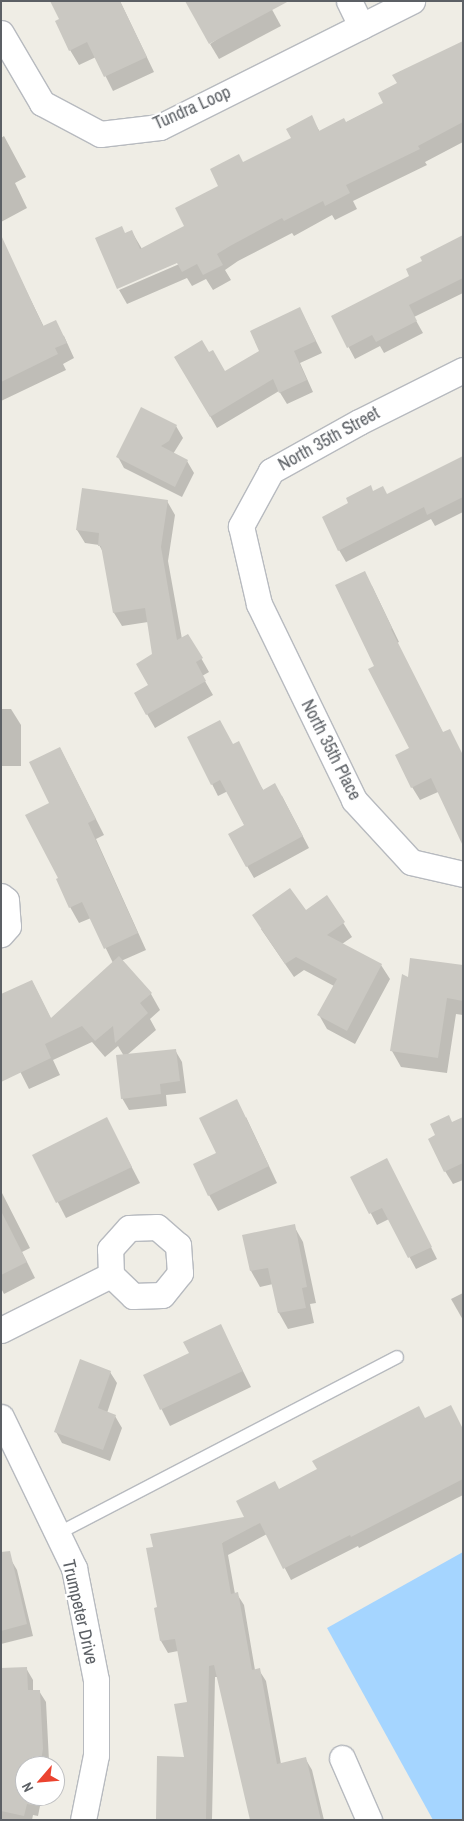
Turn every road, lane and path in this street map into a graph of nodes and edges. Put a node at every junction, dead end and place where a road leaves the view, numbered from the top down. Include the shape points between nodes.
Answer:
1 (349, 1) edge
2 (412, 1) edge
3 (361, 26) junction
4 (1, 33) edge
5 (463, 370) edge
6 (259, 604) joint
7 (463, 874) edge
8 (1, 896) edge
9 (1, 934) edge
10 (111, 1275) dead end
11 (1, 1330) edge
12 (397, 1357) dead end
13 (1, 1417) edge
14 (59, 1533) junction
15 (342, 1758) dead end
16 (83, 1820) edge
17 (369, 1820) edge

1 - 3 street
2 - 3 street, Tundra Loop
3 - 4 street, Tundra Loop via 160,126 100,134 42,103
5 - 6 street, North 35th Street via 358,422 271,471 240,526
6 - 7 street, North 35th Place via 354,800 411,862
8 - 9 street via 6,900 8,926
10 - 11 street
12 - 14 lane
13 - 14 street, Trumpeter Drive
14 - 16 street, Trumpeter Drive via 74,1568 96,1680 96,1755
15 - 17 street

